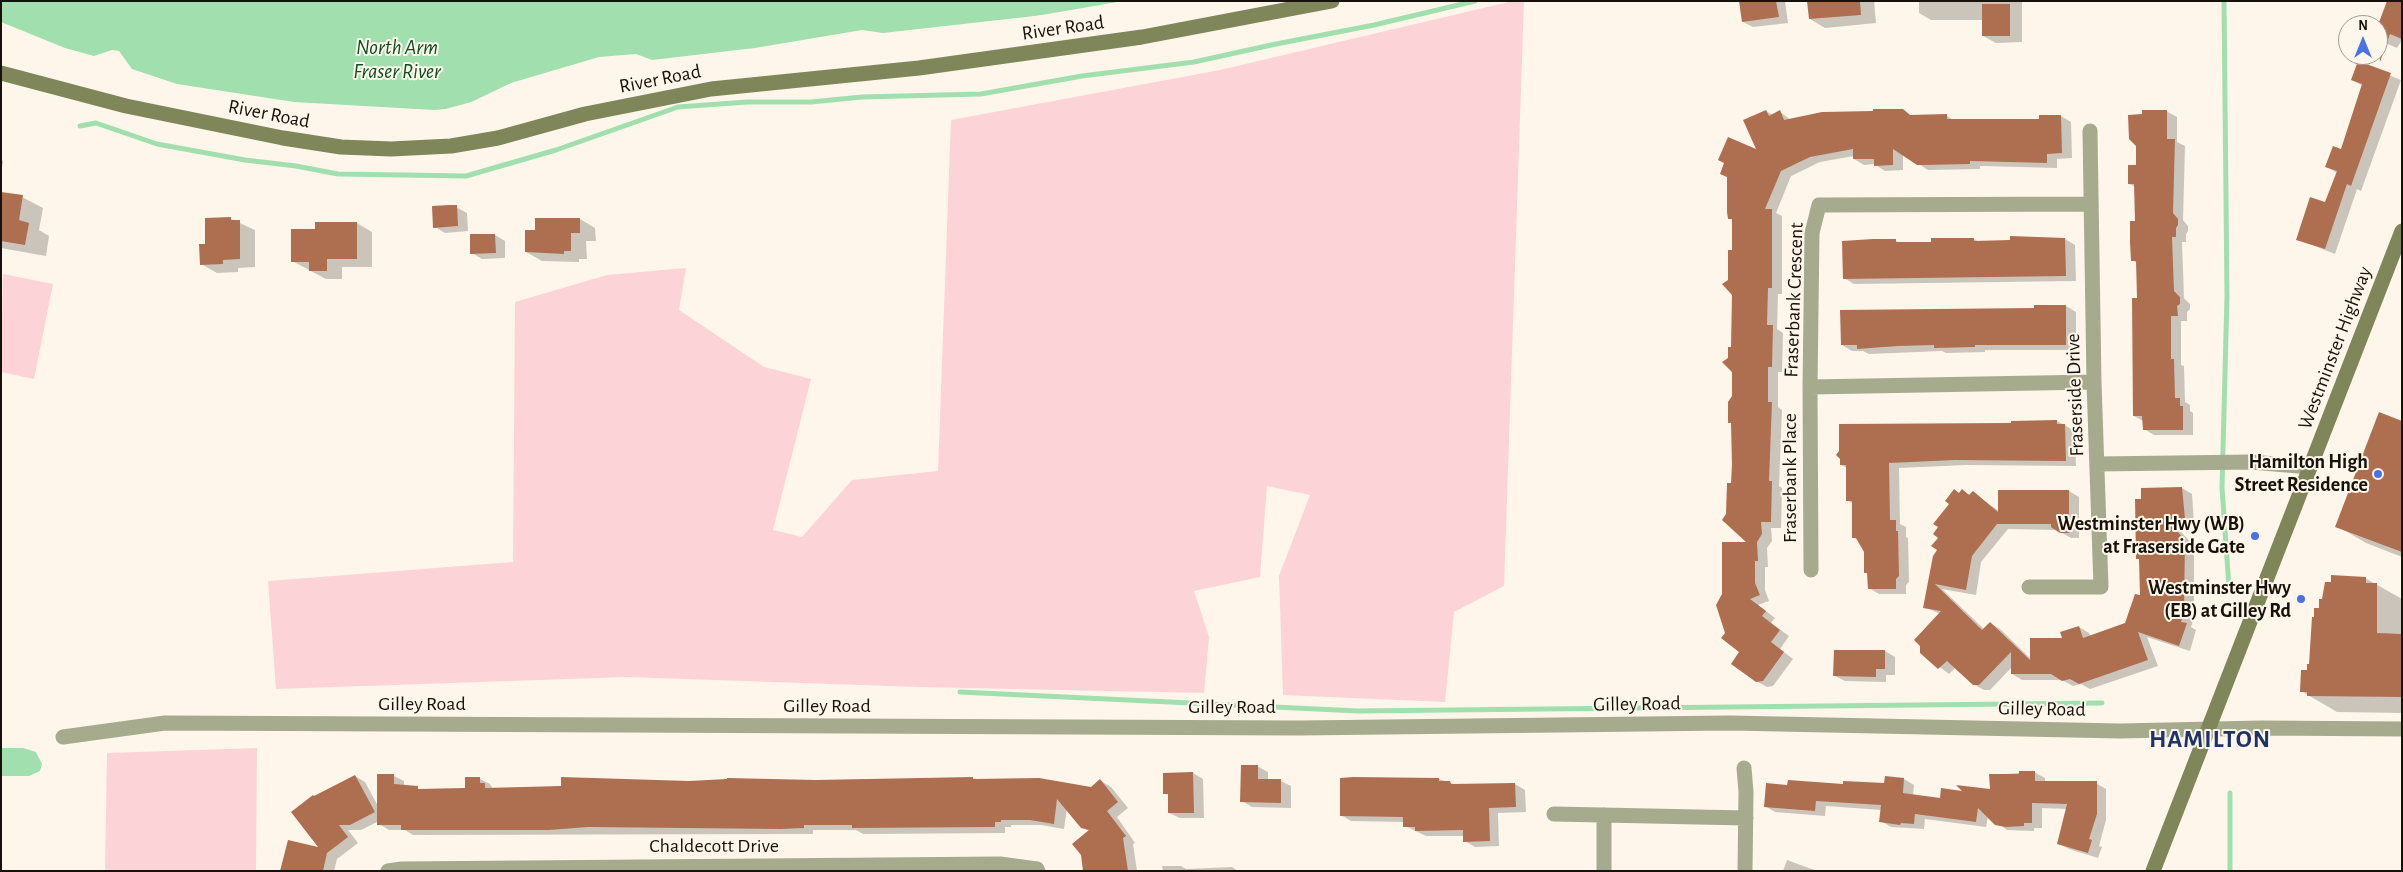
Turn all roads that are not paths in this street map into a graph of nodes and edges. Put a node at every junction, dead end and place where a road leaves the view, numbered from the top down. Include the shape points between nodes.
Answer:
1 (1332, 1) edge
2 (1, 73) edge
3 (2090, 131) dead end
4 (2091, 204) junction
5 (2402, 231) edge
6 (2094, 382) junction
7 (1810, 387) junction
8 (2097, 464) junction
9 (2310, 467) junction
10 (1811, 570) dead end
11 (2029, 587) dead end
12 (2208, 729) junction
13 (2402, 729) edge
14 (63, 736) dead end
15 (1744, 768) dead end
16 (1554, 814) dead end
17 (1604, 815) junction
18 (1746, 818) junction
19 (388, 871) edge
20 (1038, 871) edge
21 (1604, 871) edge
22 (1745, 871) edge
23 (2153, 871) edge

1 - 2 street, River Road via 1103,43 919,68 711,88 451,146 341,147 283,138 126,106
3 - 4 street, Fraserside Drive
4 - 6 street, Fraserside Drive
4 - 7 street, Fraserbank Crescent via 1819,205 1812,233
5 - 9 street, Westminster Highway
6 - 7 street, Fraserbank Crescent
6 - 8 street, Fraserside Drive
7 - 10 street, Fraserbank Place
8 - 9 street via 2251,462
8 - 11 street, Fraserside Drive via 2101,587
9 - 12 street, Westminster Highway
12 - 13 street, Gilley Road
12 - 14 street, Gilley Road via 2120,731 1730,723 1280,728 165,723
12 - 23 street, Westminster Highway
15 - 18 street
16 - 17 street
17 - 18 street
17 - 21 street
18 - 22 street
19 - 20 street, Chaldecott Drive via 402,868 1000,864 1037,868

